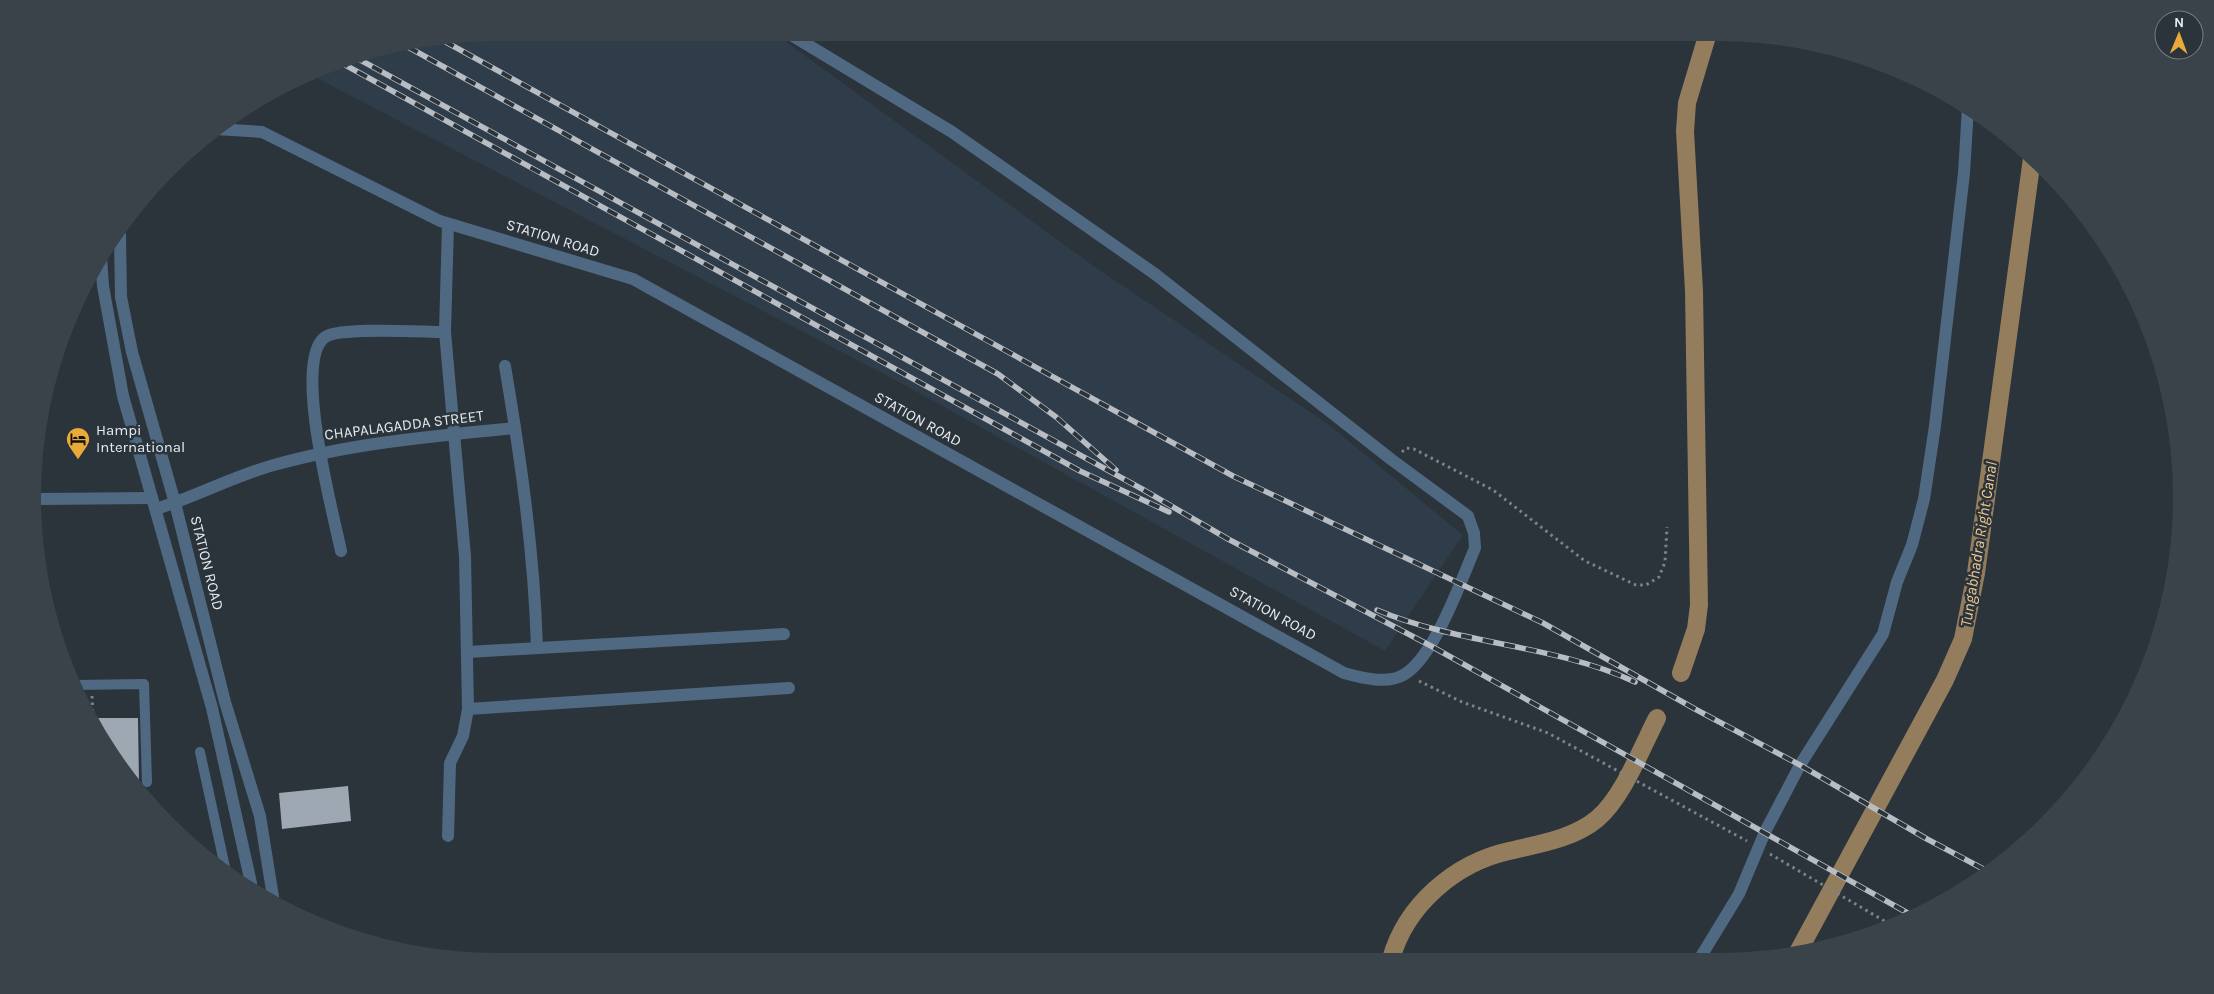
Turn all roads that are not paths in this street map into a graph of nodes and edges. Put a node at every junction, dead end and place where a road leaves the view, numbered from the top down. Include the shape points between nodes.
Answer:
1 (803, 41) edge
2 (1967, 116) edge
3 (227, 130) edge
4 (448, 224) junction
5 (120, 241) edge
6 (102, 269) edge
7 (445, 332) junction
8 (505, 366) dead end
9 (515, 428) junction
10 (455, 434) junction
11 (321, 452) junction
12 (41, 499) edge
13 (175, 503) junction
14 (154, 504) junction
15 (341, 551) dead end
16 (784, 634) dead end
17 (537, 648) junction
18 (468, 652) junction
19 (82, 685) edge
20 (788, 688) dead end
21 (468, 709) junction
22 (200, 752) dead end
23 (147, 782) dead end
24 (448, 836) dead end
25 (224, 862) edge
26 (250, 880) edge
27 (272, 894) edge
28 (1703, 953) edge

1 - 4 street, STATION ROAD via 952,132 1155,274 1468,516 1475,548 1431,646 1404,675 1363,679 1344,673 633,279
2 - 28 street via 1935,426 1924,499 1912,545 1897,582 1883,634 1800,765 1739,894
3 - 4 street, STATION ROAD via 262,132
4 - 7 street
5 - 13 street, STATION ROAD via 122,297 132,352
6 - 14 street via 124,396
7 - 10 street
7 - 11 street via 345,332 320,340 311,379
8 - 9 street
9 - 10 street, CHAPALAGADDA STREET
9 - 17 street via 527,510
10 - 11 street, CHAPALAGADDA STREET
10 - 18 street via 465,556
11 - 13 street, CHAPALAGADDA STREET via 271,466
11 - 15 street
12 - 14 street, CHAPALAGADDA STREET
13 - 14 street, CHAPALAGADDA STREET
13 - 27 street, STATION ROAD via 225,702 260,816
14 - 26 street via 212,708
16 - 17 street
17 - 18 street
18 - 21 street
19 - 23 lane via 144,684
20 - 21 street
21 - 24 street via 463,736 450,763
22 - 25 lane

